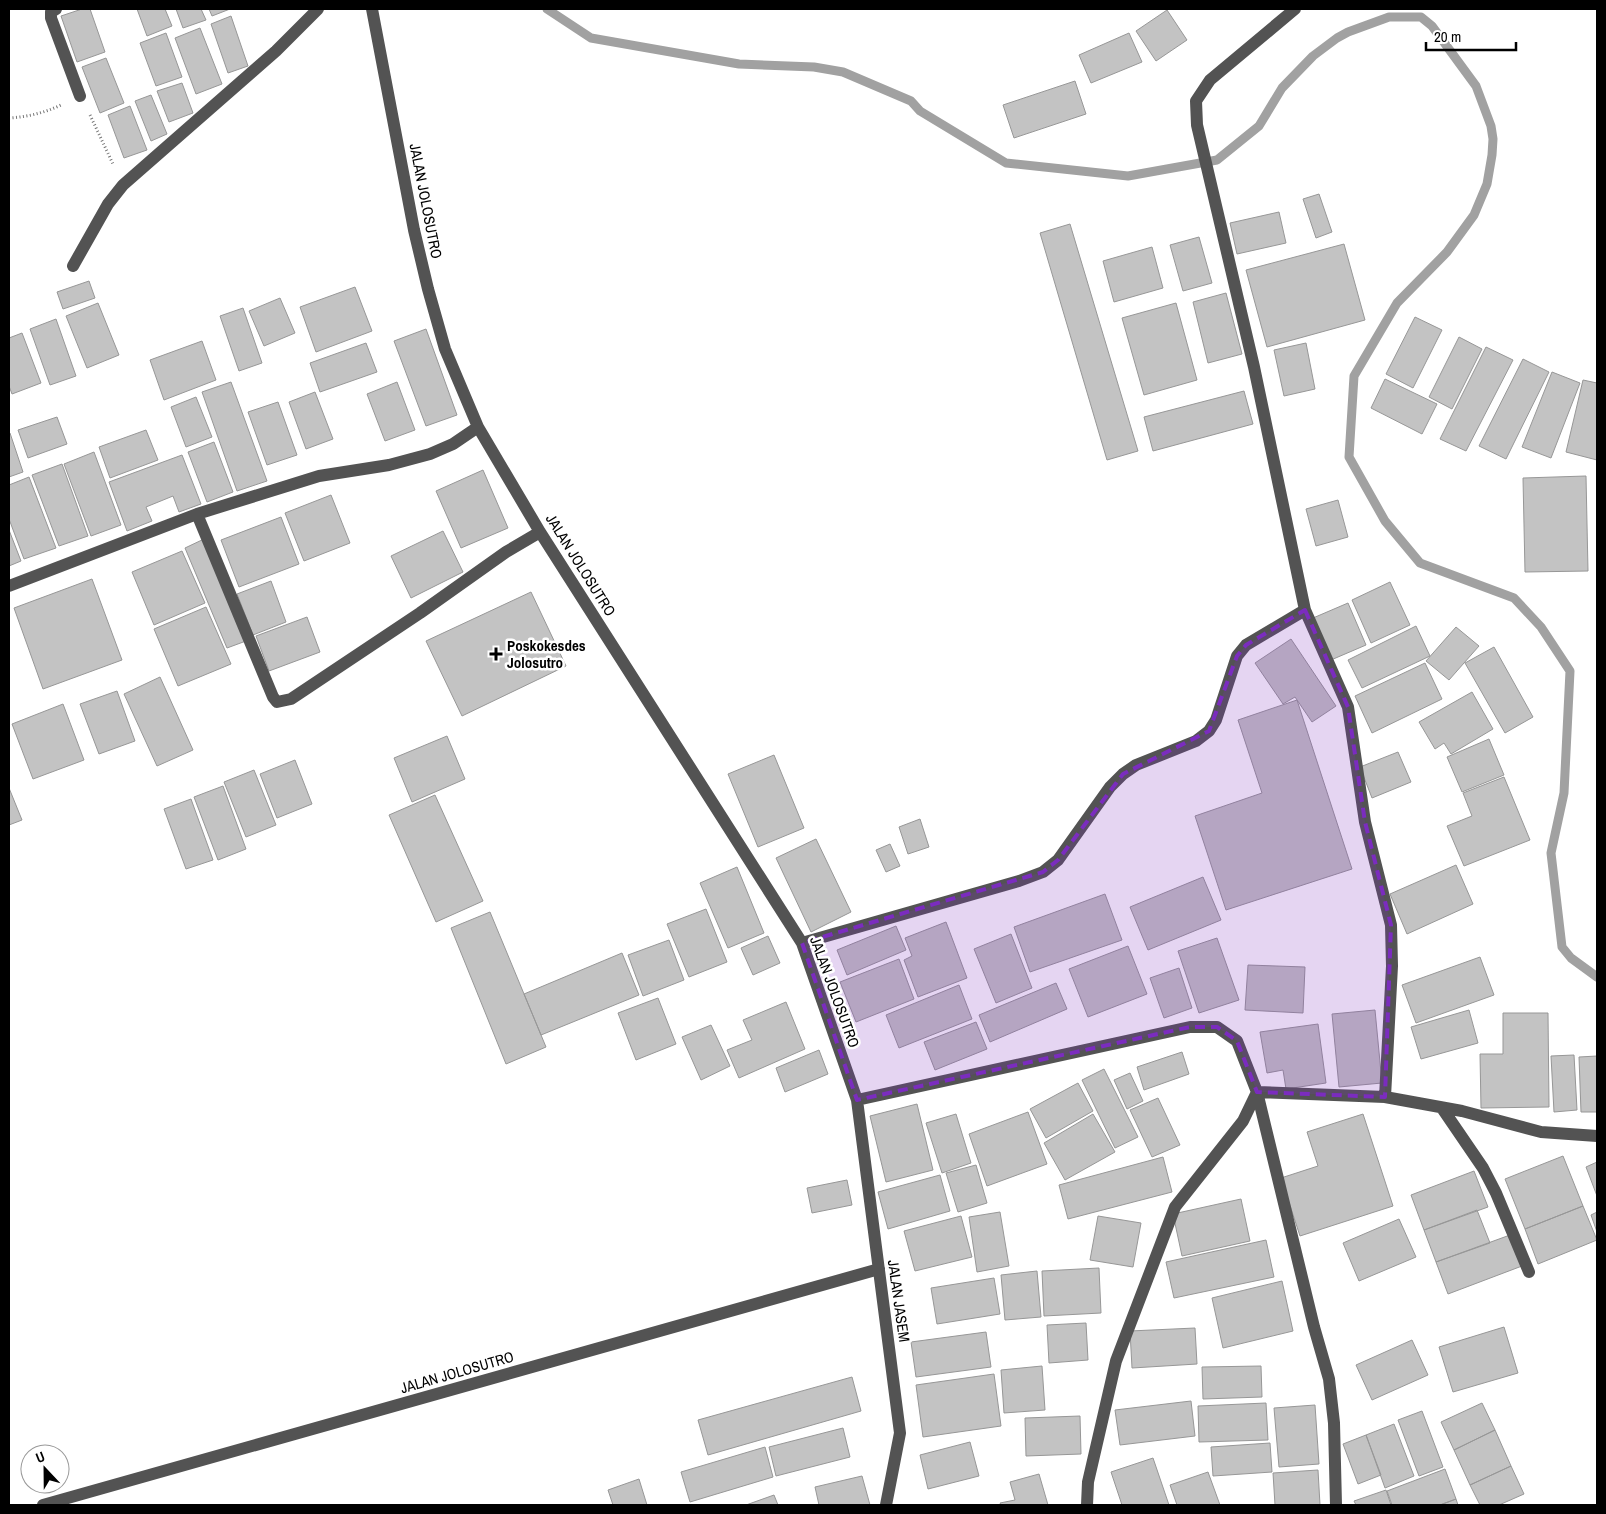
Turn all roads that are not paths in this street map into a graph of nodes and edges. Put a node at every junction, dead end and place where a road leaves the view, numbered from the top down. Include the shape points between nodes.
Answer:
1 (56, 9) edge
2 (318, 9) edge
3 (372, 9) edge
4 (1295, 9) edge
5 (80, 96) road end
6 (73, 266) dead end
7 (478, 427) junction
8 (198, 514) junction
9 (540, 532) junction
10 (9, 586) edge
11 (1305, 610) junction
12 (802, 943) junction
13 (1257, 1092) junction
14 (1385, 1097) junction
15 (857, 1100) junction
16 (1442, 1108) junction
17 (1597, 1136) edge
18 (879, 1269) junction
19 (1529, 1272) dead end
20 (43, 1505) edge
21 (886, 1505) edge
22 (1087, 1505) edge
23 (1336, 1505) edge

1 - 5 street via 51,12 51,18
2 - 6 street via 276,51 123,185 108,204
3 - 7 street, JALAN JOLOSUTRO via 428,290 445,348
4 - 11 street via 1210,80 1196,101 1197,125 1254,367
7 - 8 street via 453,444 411,460 319,476
7 - 9 street, JALAN JOLOSUTRO
8 - 9 street via 273,697 280,703 291,700
8 - 10 street
9 - 12 street, JALAN JOLOSUTRO
11 - 12 street via 1246,646 1237,656 1216,720 1209,731 1196,741 1136,765 1123,774 1110,787 1058,860 1043,872
11 - 14 street via 1348,707 1366,822 1391,925
12 - 15 street, JALAN JOLOSUTRO
13 - 14 street
13 - 15 street via 1237,1041 1217,1027 1190,1027
13 - 22 street via 1243,1121 1175,1207 1116,1361 1088,1482
13 - 23 street via 1329,1379
14 - 16 street
15 - 18 street, JALAN JASEM
16 - 17 street via 1541,1132
16 - 19 street via 1483,1168
18 - 20 street, JALAN JOLOSUTRO
18 - 21 street, JALAN JASEM via 900,1433

